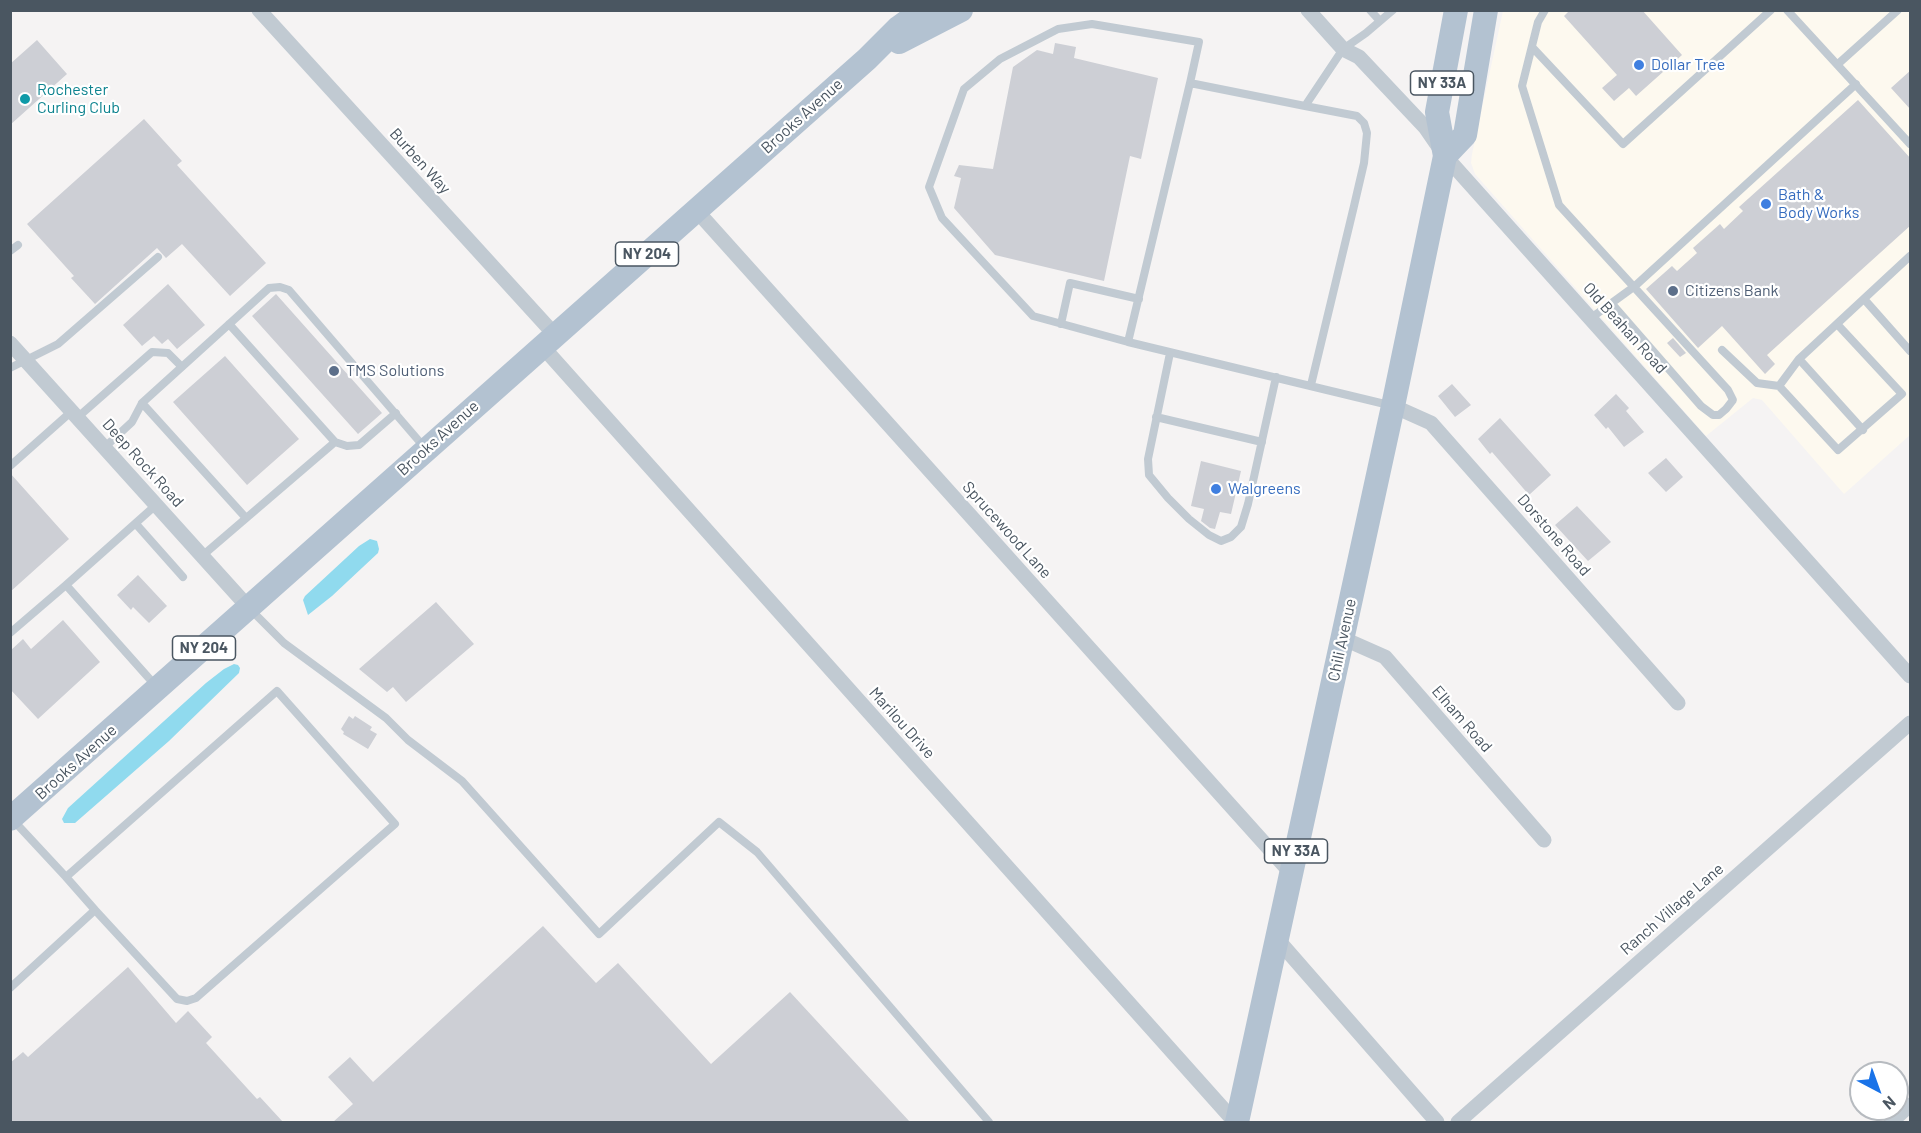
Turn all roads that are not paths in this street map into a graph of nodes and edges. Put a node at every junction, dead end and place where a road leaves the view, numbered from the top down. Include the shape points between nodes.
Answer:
1 (259, 10) edge
2 (923, 10) edge
3 (961, 10) edge
4 (1308, 10) edge
5 (1370, 10) edge
6 (1393, 10) edge
7 (1456, 10) edge
8 (1486, 10) edge
9 (1545, 10) edge
10 (1771, 10) edge
11 (1787, 10) edge
12 (1898, 10) edge
13 (1380, 21) junction
14 (1532, 47) junction
15 (1343, 49) junction
16 (867, 59) junction
17 (1838, 64) junction
18 (1190, 83) junction
19 (1856, 84) junction
20 (1305, 106) junction
21 (1911, 144) edge
22 (1445, 156) junction
23 (696, 210) junction
24 (18, 244) dead end
25 (10, 251) edge
26 (1911, 256) edge
27 (158, 257) dead end
28 (1635, 286) junction
29 (1139, 299) junction
30 (1864, 299) junction
31 (1612, 304) junction
32 (1591, 318) junction
33 (229, 324) junction
34 (1061, 324) junction
35 (1837, 324) junction
36 (548, 341) junction
37 (1128, 342) junction
38 (10, 343) edge
39 (1722, 350) dead end
40 (1911, 351) edge
41 (1170, 353) junction
42 (1799, 359) junction
43 (26, 361) junction
44 (182, 367) junction
45 (10, 368) edge
46 (1276, 377) junction
47 (1311, 385) junction
48 (1779, 386) junction
49 (142, 403) junction
50 (1393, 406) junction
51 (396, 413) junction
52 (75, 414) junction
53 (1156, 417) junction
54 (1863, 430) junction
55 (335, 442) junction
56 (1262, 442) junction
57 (105, 447) junction
58 (426, 449) junction
59 (10, 466) edge
60 (156, 505) junction
61 (246, 518) junction
62 (135, 524) junction
63 (202, 556) junction
64 (183, 577) dead end
65 (66, 585) junction
66 (249, 608) junction
67 (10, 633) edge
68 (1342, 638) junction
69 (1911, 676) edge
70 (158, 689) junction
71 (1678, 703) dead end
72 (1911, 723) edge
73 (11, 818) edge
74 (1544, 840) dead end
75 (1291, 873) junction
76 (66, 877) junction
77 (95, 910) junction
78 (1278, 939) junction
79 (10, 988) edge
80 (1911, 1105) edge
81 (988, 1122) edge
82 (1236, 1122) edge
83 (1437, 1122) edge
84 (1458, 1122) edge
85 (1891, 1122) edge

1 - 36 street, Burben Way
2 - 16 main road, Brooks Avenue / NY 204
3 - 16 main road, Brooks Avenue / NY 204
4 - 15 street, Old Beahan Road
5 - 13 lane
6 - 13 lane
7 - 22 main road, Chili Avenue / NY 33A via 1437,112
8 - 22 main road, NY 33A via 1465,135
9 - 14 lane
10 - 14 lane via 1623,144
11 - 17 lane
12 - 17 lane
13 - 15 lane
14 - 28 lane via 1522,86 1559,205
15 - 20 lane
15 - 22 street, Old Beahan Road via 1359,57 1425,127
16 - 23 main road, Brooks Avenue / NY 204
17 - 19 lane
18 - 20 lane
18 - 29 lane
18 - 34 lane via 1198,42 1092,24 1058,29 1000,59 964,89 929,187 942,218 1033,316
19 - 21 lane
19 - 28 lane
20 - 47 lane via 1357,116 1366,133 1364,163
22 - 32 street, Old Beahan Road
22 - 50 main road, Chili Avenue / NY 33A
23 - 36 main road, Brooks Avenue / NY 204
23 - 75 street, Sprucewood Lane
24 - 25 lane
26 - 30 lane
27 - 43 lane via 58,344
28 - 31 lane
28 - 31 lane via 1733,396 1719,415 1701,405
29 - 34 lane via 1070,284
29 - 37 lane
30 - 35 lane
30 - 40 lane
31 - 32 lane
32 - 69 street, Old Beahan Road
33 - 44 lane
33 - 51 lane via 269,288 280,286 289,290
33 - 55 lane
34 - 37 lane
35 - 42 lane
35 - 54 lane via 1902,394
36 - 58 main road, Brooks Avenue / NY 204
36 - 82 street, Marilou Drive
37 - 41 lane
38 - 43 street, Deep Rock Road
39 - 48 lane via 1757,383
41 - 46 lane
41 - 53 lane
42 - 48 lane
42 - 54 lane
43 - 45 lane
43 - 52 street, Deep Rock Road
44 - 49 lane
44 - 52 lane via 168,353 152,352
46 - 47 lane
46 - 56 lane
47 - 50 lane
48 - 54 lane via 1838,450
49 - 57 lane via 132,422
49 - 61 lane
50 - 68 main road, Chili Avenue / NY 33A
50 - 71 street, Dorstone Road via 1431,423
51 - 55 lane via 359,445
51 - 58 lane
52 - 57 street, Deep Rock Road
52 - 59 lane
53 - 56 lane
53 - 56 lane via 1149,475 1189,519 1221,541 1240,527
55 - 61 lane
57 - 60 street, Deep Rock Road
58 - 66 main road, Brooks Avenue / NY 204
60 - 62 lane
60 - 63 street, Deep Rock Road
61 - 63 lane
62 - 64 lane
62 - 65 lane
63 - 66 street, Deep Rock Road
65 - 67 lane
65 - 70 lane
66 - 70 main road, Brooks Avenue / NY 204
66 - 81 lane via 284,643 386,718 462,781 599,934 719,822 757,852
68 - 74 street, Elham Road via 1385,657
68 - 75 main road, Chili Avenue / NY 33A
70 - 73 main road, Brooks Avenue / NY 204
72 - 84 street, Ranch Village Lane
73 - 76 lane
75 - 78 main road, Chili Avenue / NY 33A
76 - 77 lane
76 - 77 lane via 277,691 395,824 196,998 187,1001 177,999
77 - 79 lane
78 - 82 main road, Chili Avenue / NY 33A
78 - 83 street
80 - 85 street

